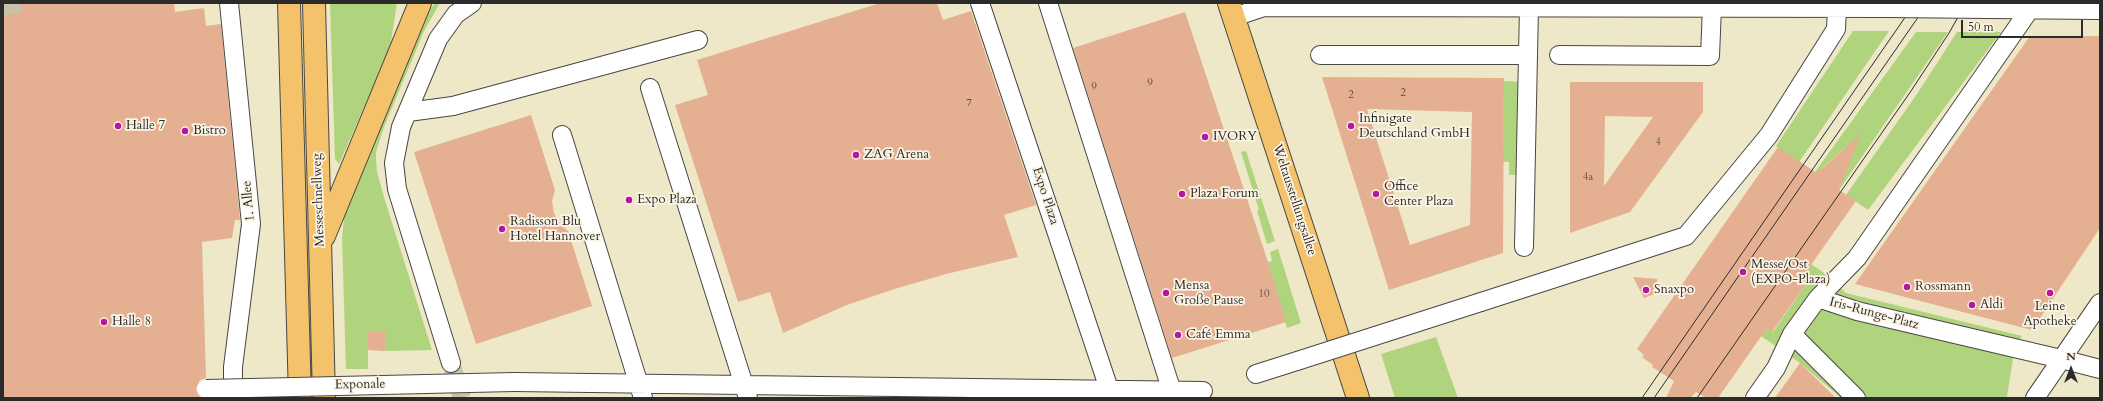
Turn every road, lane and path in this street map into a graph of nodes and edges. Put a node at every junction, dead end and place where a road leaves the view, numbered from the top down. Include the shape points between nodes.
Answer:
1 (229, 3) edge
2 (289, 3) edge
3 (314, 3) edge
4 (420, 3) edge
5 (472, 3) edge
6 (980, 3) edge
7 (1048, 3) edge
8 (1706, 5) edge
9 (1529, 7) junction
10 (1837, 8) junction
11 (2030, 9) junction
12 (1231, 10) edge
13 (2100, 10) edge
14 (698, 40) dead end
15 (1320, 55) dead end
16 (1528, 55) junction
17 (1559, 55) dead end
18 (650, 88) dead end
19 (408, 112) junction
20 (562, 135) dead end
21 (320, 244) junction
22 (1524, 248) dead end
23 (1818, 298) junction
24 (2100, 303) edge
25 (1792, 334) junction
26 (2061, 358) junction
27 (451, 363) tunnel mouth
28 (2100, 369) edge
29 (1256, 374) dead end
30 (206, 389) dead end
31 (641, 391) edge
32 (1203, 391) dead end
33 (746, 392) edge
34 (1110, 394) edge
35 (1172, 394) edge
36 (233, 398) edge
37 (300, 398) edge
38 (324, 398) edge
39 (1358, 398) edge
40 (1755, 398) edge
41 (1856, 398) edge
42 (2035, 398) edge

1 - 36 street, 1. Allee via 251,224 233,367
2 - 37 main road, Messeschnellweg
3 - 21 main road, Messeschnellweg
4 - 21 main road
5 - 19 street via 456,14 438,39
6 - 34 street, Expo Plaza
7 - 35 street
8 - 9 street
8 - 10 street
8 - 17 street via 1710,56
9 - 12 street via 1264,7
9 - 16 street
10 - 11 street, bridge
10 - 29 street, bridge via 1836,29 1769,135 1686,236
11 - 13 street
11 - 23 street via 1857,258
12 - 39 main road, Weltausstellungsallee
14 - 19 street via 453,106
15 - 16 street
16 - 22 street
18 - 33 street
19 - 27 street via 401,127 394,163 397,189
20 - 31 street
21 - 38 main road, Messeschnellweg
23 - 25 street, Iris-Runge-Platz
23 - 26 street, Iris-Runge-Platz via 1857,311
24 - 26 street
25 - 40 street, Iris-Runge-Platz via 1776,368
25 - 41 street
26 - 28 street, Iris-Runge-Platz
26 - 42 street
30 - 31 street, Exponale, bridge via 514,382
31 - 33 street
32 - 35 street
33 - 34 street
34 - 35 street

